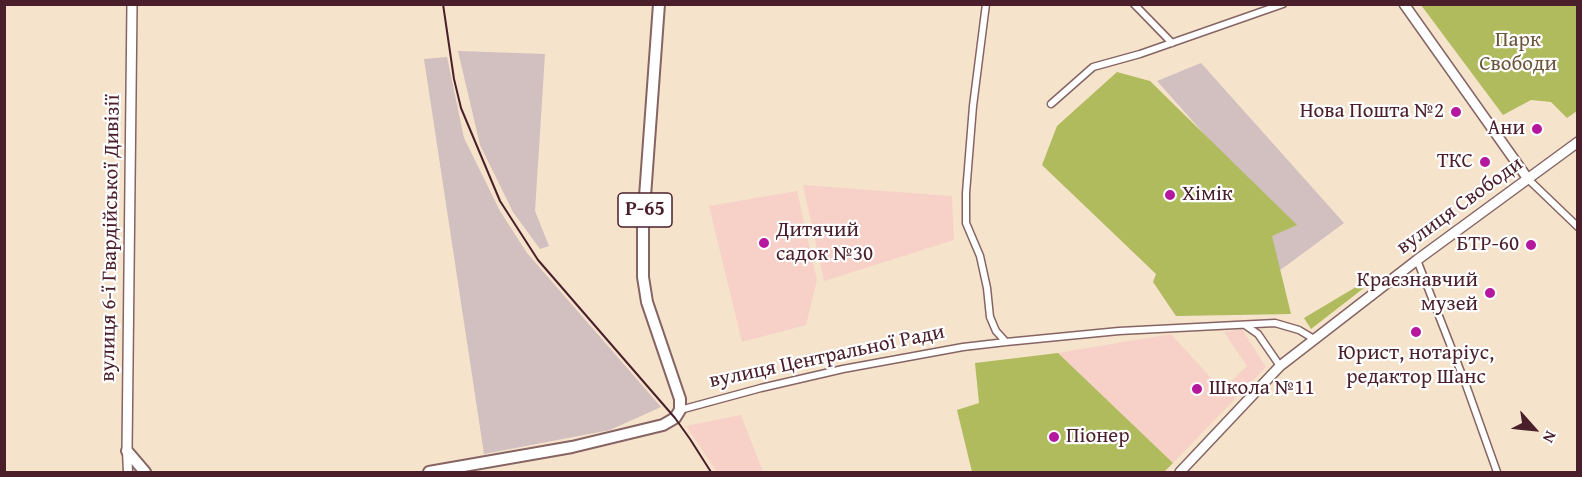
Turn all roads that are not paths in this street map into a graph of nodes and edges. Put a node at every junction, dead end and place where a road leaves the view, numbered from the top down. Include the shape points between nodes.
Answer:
1 (132, 4) edge
2 (659, 4) edge
3 (986, 4) edge
4 (1134, 4) edge
5 (1283, 4) edge
6 (1404, 4) edge
7 (1172, 43) junction
8 (1051, 104) dead end
9 (1578, 142) edge
10 (1528, 179) junction
11 (1578, 227) edge
12 (1417, 260) junction
13 (1244, 325) junction
14 (1314, 339) junction
15 (1006, 342) junction
16 (1280, 366) junction
17 (680, 410) junction
18 (127, 451) junction
19 (125, 472) edge
20 (145, 472) edge
21 (429, 472) edge
22 (1180, 472) edge
23 (1497, 472) edge

1 - 18 main road, вулиця 6-ї Гвардійської Дивізії
2 - 17 main road, Р-65 via 643,276 647,302 680,399
3 - 15 street via 973,106 966,223 980,256 990,317
4 - 7 street
5 - 7 street
6 - 10 main road
7 - 8 street via 1093,67
9 - 10 main road, вулиця Свободи
10 - 11 street
10 - 12 main road, вулиця Свободи
12 - 14 main road, вулиця Свободи
12 - 23 street
13 - 14 street, вулиця Центральної Ради via 1275,322
13 - 15 street, вулиця Центральної Ради
13 - 16 street via 1258,334
14 - 16 main road, вулиця Свободи
15 - 17 street, вулиця Центральної Ради via 823,373
16 - 22 main road, вулиця Свободи
17 - 21 main road, вулиця Центральної Ради via 663,425 572,447
18 - 19 street, вулиця 6-ї Гвардійської Дивізії
18 - 20 main road

